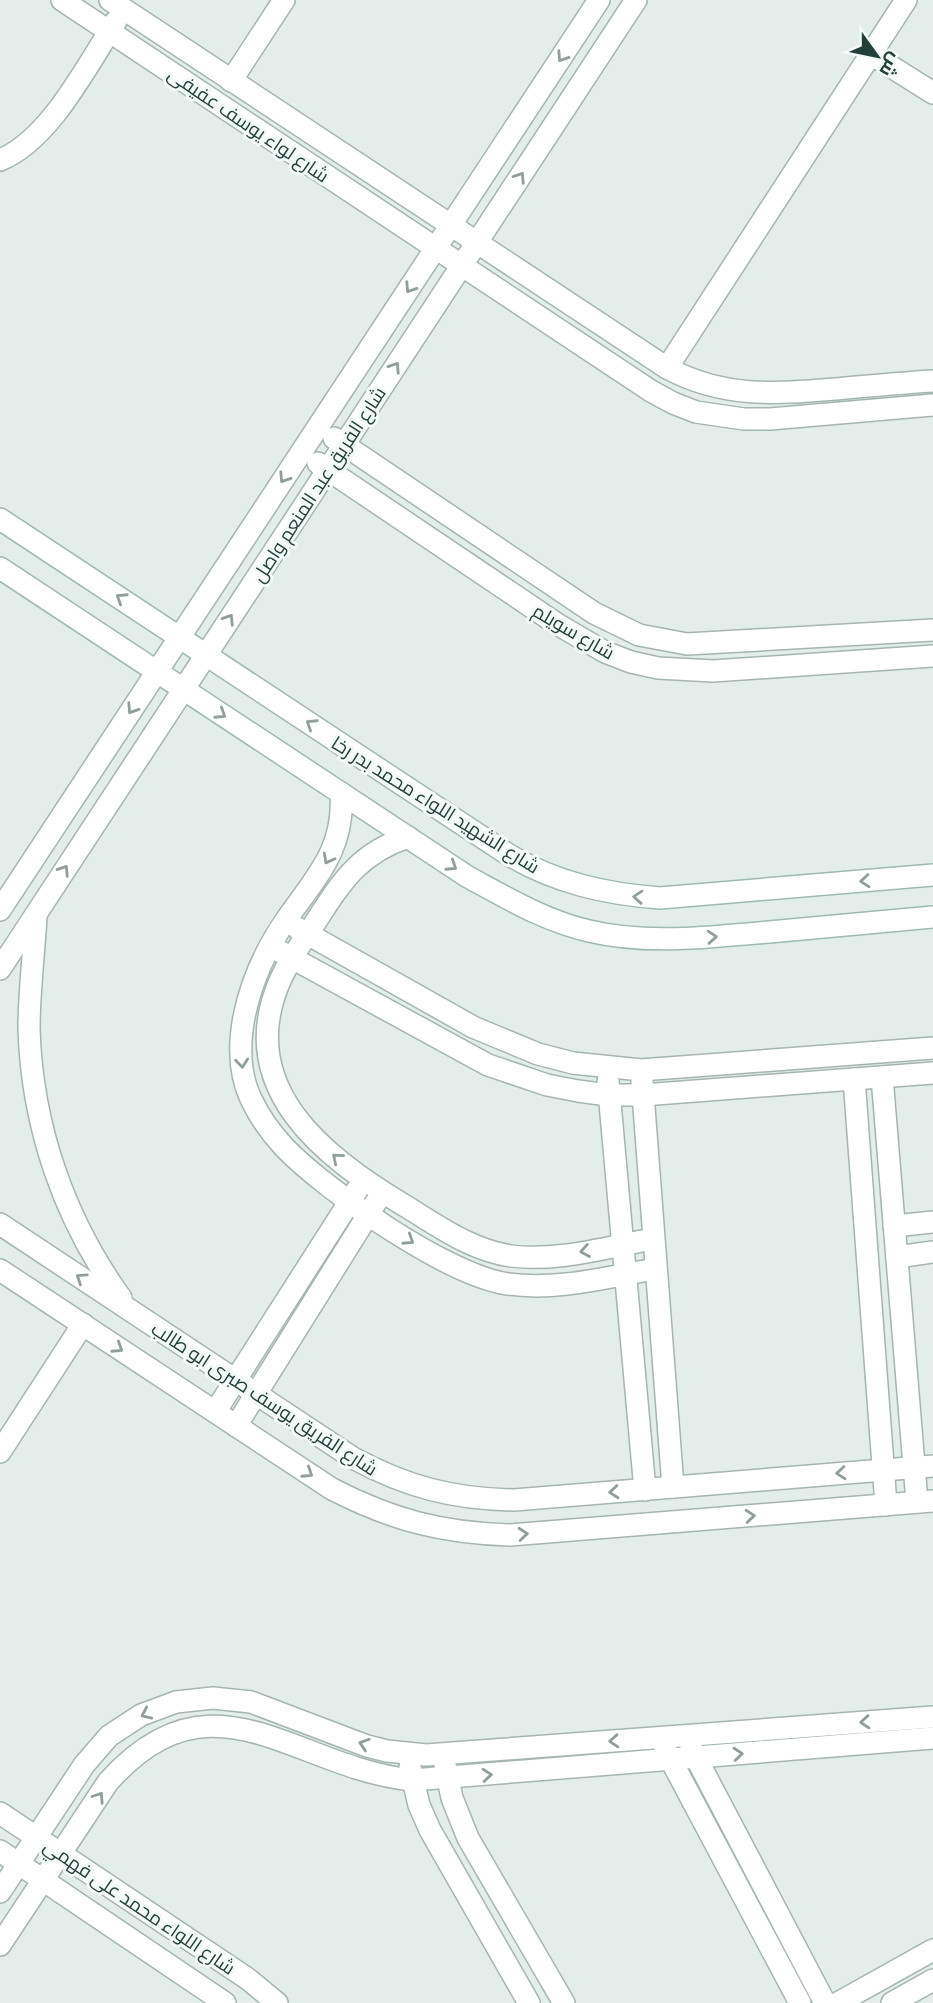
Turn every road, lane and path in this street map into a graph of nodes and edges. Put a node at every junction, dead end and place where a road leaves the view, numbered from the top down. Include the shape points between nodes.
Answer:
1 (62, 0) edge
2 (284, 0) edge
3 (599, 0) edge
4 (636, 0) edge
5 (906, 0) edge
6 (121, 3) edge
7 (109, 31) junction
8 (871, 54) junction
9 (231, 81) junction
10 (933, 93) edge
11 (0, 160) edge
12 (450, 226) junction
13 (476, 244) junction
14 (435, 248) junction
15 (462, 266) junction
16 (667, 368) junction
17 (933, 381) edge
18 (933, 405) edge
19 (318, 427) junction
20 (344, 445) junction
21 (301, 452) junction
22 (327, 470) junction
23 (0, 519) edge
24 (1, 572) edge
25 (933, 630) edge
26 (180, 637) junction
27 (206, 654) junction
28 (933, 656) edge
29 (157, 672) junction
30 (183, 689) junction
31 (341, 793) junction
32 (408, 837) junction
33 (933, 876) edge
34 (0, 910) edge
35 (37, 912) junction
36 (933, 917) edge
37 (285, 921) junction
38 (307, 934) junction
39 (270, 946) junction
40 (293, 958) junction
41 (0, 969) edge
42 (933, 1048) edge
43 (608, 1068) junction
44 (641, 1070) junction
45 (933, 1073) edge
46 (882, 1077) junction
47 (854, 1079) junction
48 (608, 1095) junction
49 (643, 1095) junction
50 (364, 1179) junction
51 (382, 1192) junction
52 (349, 1201) junction
53 (369, 1214) junction
54 (933, 1222) edge
55 (0, 1224) edge
56 (894, 1226) junction
57 (653, 1239) junction
58 (461, 1240) junction
59 (622, 1245) junction
60 (933, 1252) edge
61 (897, 1257) junction
62 (537, 1258) junction
63 (448, 1263) junction
64 (655, 1269) junction
65 (0, 1270) edge
66 (624, 1274) junction
67 (535, 1286) junction
68 (131, 1311) junction
69 (83, 1324) junction
70 (235, 1380) junction
71 (256, 1394) junction
72 (215, 1412) junction
73 (236, 1426) junction
74 (0, 1452) edge
75 (924, 1467) edge
76 (883, 1470) junction
77 (673, 1487) junction
78 (645, 1490) junction
79 (925, 1502) edge
80 (886, 1505) junction
81 (933, 1717) edge
82 (685, 1736) junction
83 (659, 1738) junction
84 (933, 1738) edge
85 (408, 1754) junction
86 (444, 1755) junction
87 (696, 1758) junction
88 (671, 1759) junction
89 (447, 1779) junction
90 (412, 1780) junction
91 (0, 1813) edge
92 (36, 1837) junction
93 (0, 1851) edge
94 (61, 1853) junction
95 (19, 1864) junction
96 (43, 1880) junction
97 (0, 1892) edge
98 (0, 1945) edge
99 (933, 1950) edge
100 (933, 1980) edge
101 (225, 2003) edge
102 (276, 2003) edge
103 (529, 2003) edge
104 (564, 2003) edge
105 (800, 2003) edge
106 (825, 2003) edge
107 (838, 2003) edge
108 (892, 2003) edge

1 - 7 street, شارع لواء يوسف عفيفى
2 - 9 street
3 -> 12 street, شارع الفريق عبد المنعم واصل
13 -> 4 street, شارع الفريق عبد المنعم واصل
5 - 8 street
6 - 7 street
6 - 9 street, شارع لواء يوسف عفيفى
7 - 11 street via 51,117 31,140
7 - 14 street, شارع لواء يوسف عفيفى
8 - 10 street
8 - 16 street
9 - 12 street, شارع لواء يوسف عفيفى
12 - 13 street, شارع لواء يوسف عفيفى
12 - 14 street, شارع الفريق عبد المنعم واصل
13 - 15 street, شارع الفريق عبد المنعم واصل
13 - 16 street, شارع لواء يوسف عفيفى
14 - 15 street, شارع لواء يوسف عفيفى
14 -> 19 street, شارع الفريق عبد المنعم واصل
15 - 18 street, شارع لواء يوسف عفيفى via 651,391 696,412 770,419
20 -> 15 street, شارع الفريق عبد المنعم واصل
16 - 17 street, شارع لواء يوسف عفيفى via 712,387 761,393
19 - 20 street, شارع سويلم
19 - 21 street, شارع الفريق عبد المنعم واصل
20 - 22 street, شارع الفريق عبد المنعم واصل
20 - 25 street, شارع سويلم via 594,613 639,635 687,644
21 - 22 street, شارع سويلم
21 -> 26 street, شارع الفريق عبد المنعم واصل
27 -> 22 street, شارع الفريق عبد المنعم واصل
22 - 28 street, شارع سويلم via 557,624 631,662 686,672
26 -> 23 street, شارع الشهيد اللواء محمد بدر رخا
24 - 29 street, شارع الشهيد اللواء محمد بدر رخا
26 - 27 street, شارع الشهيد اللواء محمد بدر رخا
26 - 29 street, شارع الفريق عبد المنعم واصل
27 - 30 street, شارع الفريق عبد المنعم واصل
33 -> 27 street, شارع الشهيد اللواء محمد بدر رخا via 660,898 586,888 509,855
29 - 30 street, شارع الشهيد اللواء محمد بدر رخا
29 -> 34 street, شارع الفريق عبد المنعم واصل
30 -> 31 street, شارع الشهيد اللواء محمد بدر رخا
35 -> 30 street, شارع الفريق عبد المنعم واصل
31 - 32 street, شارع الشهيد اللواء محمد بدر رخا
31 -> 37 street via 335,846
32 -> 36 street, شارع الشهيد اللواء محمد بدر رخا via 521,906 588,931 624,937 712,937
32 - 38 street via 379,849 354,868
35 - 41 street, شارع الفريق عبد المنعم واصل
35 - 68 street via 29,1027 41,1125 58,1184 78,1229
37 - 38 street
37 - 39 street
38 - 40 street
38 - 43 street via 505,1042 561,1060
39 - 40 street
39 -> 52 street via 244,1015 240,1043 245,1080 251,1098 283,1147
40 - 48 street via 488,1065 547,1085
50 -> 40 street via 307,1130 277,1088 269,1065 270,1010
42 - 44 street
43 - 44 street
43 - 48 street
44 - 49 street
45 - 46 street
46 - 47 street
46 - 56 street
47 - 49 street
47 - 76 street
48 - 49 street
48 - 59 street
49 - 57 street
50 - 51 street
50 - 52 street
51 - 53 street
51 - 58 street
52 - 53 street
52 - 70 street
53 -> 63 street
53 - 71 street
54 - 56 street
68 -> 55 street, شارع الفريق يوسف صبرى ابو طالب
56 - 61 street
57 - 59 street
57 - 64 street
58 - 62 street via 485,1250
58 - 63 street
59 -> 62 street
59 - 66 street
60 - 61 street
61 - 75 street
62 - 67 street
63 - 67 street via 475,1276
64 - 66 street
64 - 77 street
65 - 69 street, شارع الفريق يوسف صبرى ابو طالب
66 - 67 street
66 - 78 street
68 - 70 street, شارع الفريق يوسف صبرى ابو طالب
69 -> 72 street, شارع الفريق يوسف صبرى ابو طالب
69 - 74 street
70 - 71 street, شارع الفريق يوسف صبرى ابو طالب
70 - 72 street
71 - 73 street
78 -> 71 street, شارع الفريق يوسف صبرى ابو طالب via 514,1500 480,1499 414,1486 373,1468
72 - 73 street, شارع الفريق يوسف صبرى ابو طالب
73 -> 80 street, شارع الفريق يوسف صبرى ابو طالب via 367,1507 425,1526 473,1534 510,1535
75 - 76 street, شارع الفريق يوسف صبرى ابو طالب
75 - 79 street
76 -> 77 street, شارع الفريق يوسف صبرى ابو طالب
76 - 80 street
77 - 78 street, شارع الفريق يوسف صبرى ابو طالب
79 - 80 street, شارع الفريق يوسف صبرى ابو طالب
81 -> 82 street
82 - 83 street
82 - 87 street
83 -> 86 street
83 - 88 street
87 -> 84 street
85 - 86 street
85 - 90 street
85 -> 92 street via 367,1746 251,1702 213,1698 176,1702 141,1715 109,1737 84,1765
86 - 89 street
87 - 88 street
87 - 106 street
89 -> 88 street
88 - 105 street
89 - 90 street
89 - 104 street via 468,1838
94 -> 90 street via 128,1759 181,1730 211,1725 242,1727 363,1771
90 - 103 street via 442,1854
91 - 92 street, شارع اللواء محمد على فهمي
92 - 94 street, شارع اللواء محمد على فهمي
92 - 95 street
93 - 95 street, شارع اللواء محمد على فهمي
94 - 96 street
94 - 102 street, شارع اللواء محمد على فهمي via 248,1979
95 - 96 street, شارع اللواء محمد على فهمي
95 - 97 street
96 - 98 street
96 - 101 street, شارع اللواء محمد على فهمي
99 - 107 street
100 - 108 street

